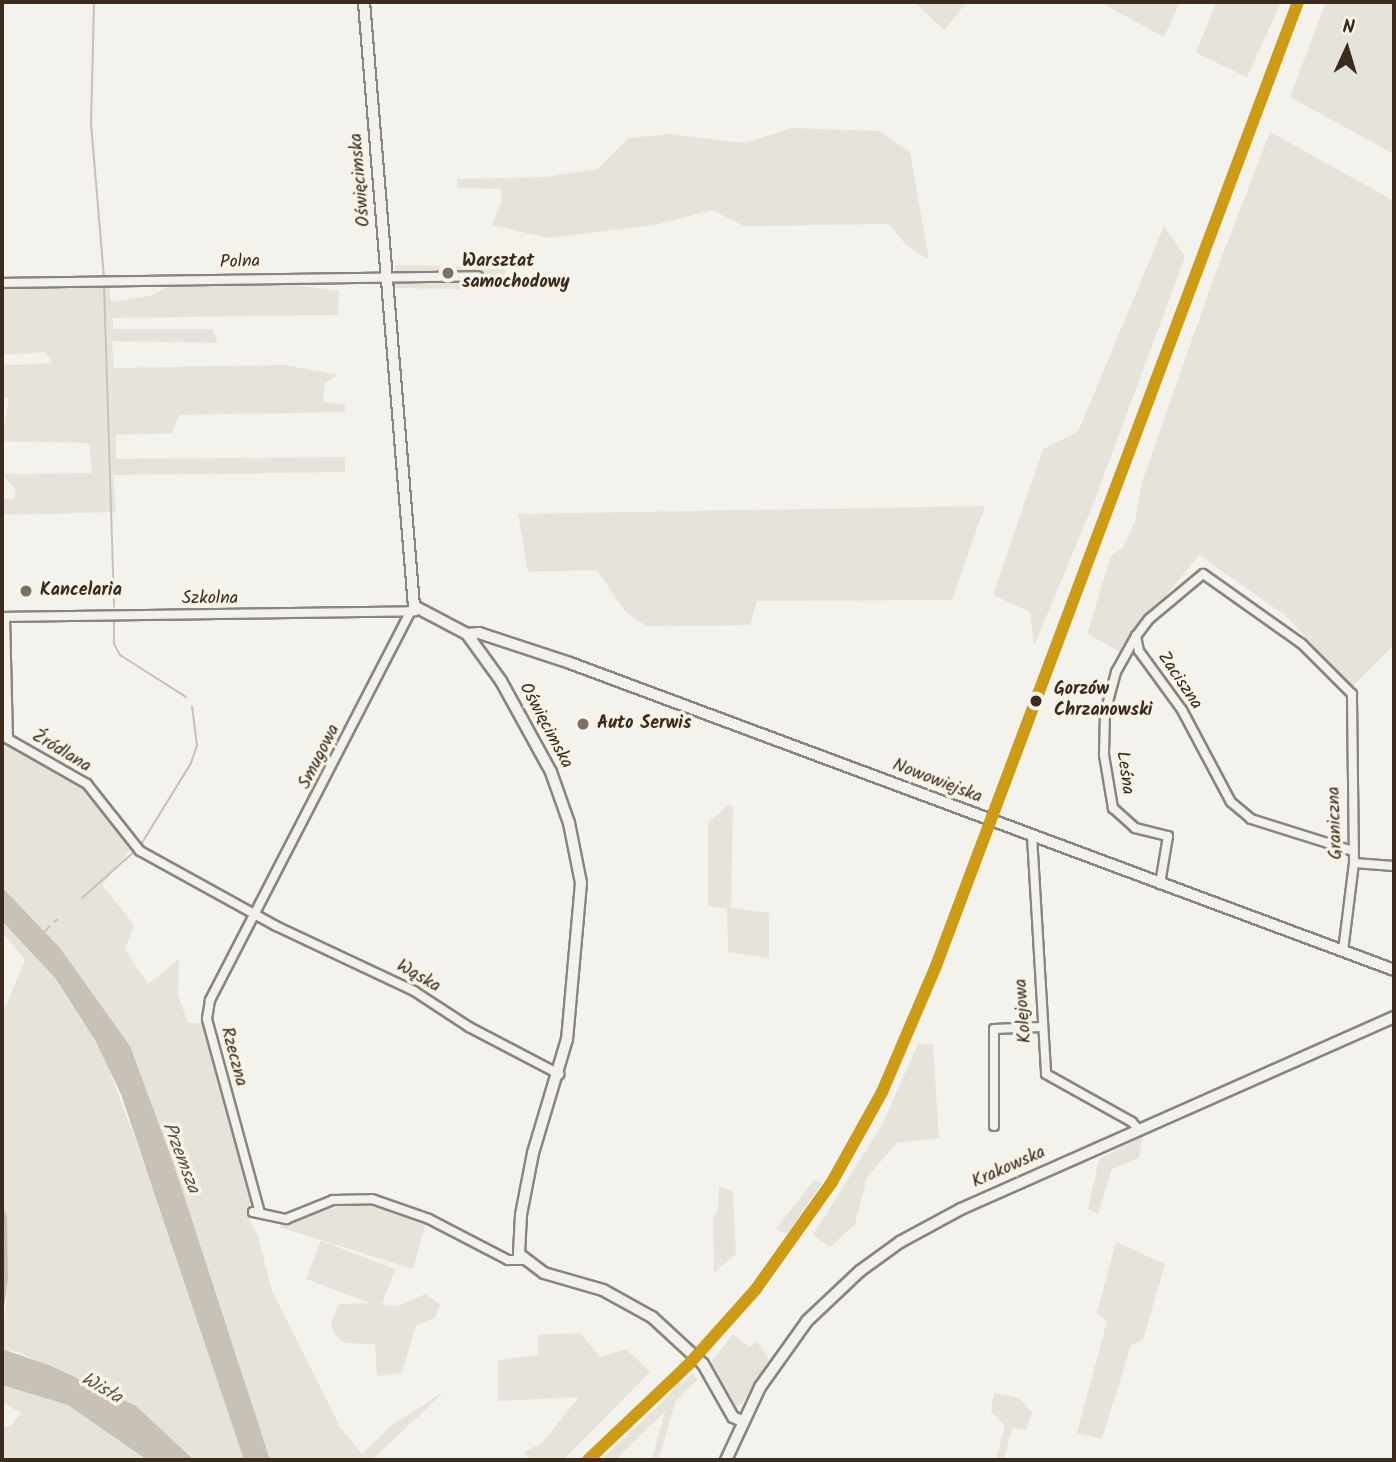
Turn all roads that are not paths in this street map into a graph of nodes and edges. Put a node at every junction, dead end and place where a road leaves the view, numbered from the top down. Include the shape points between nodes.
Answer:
1 (365, 2) edge
2 (478, 276) dead end
3 (387, 278) junction
4 (2, 283) edge
5 (414, 612) junction
6 (3, 617) edge
7 (467, 634) junction
8 (1136, 636) junction
9 (1032, 836) junction
10 (1353, 850) junction
11 (1354, 863) junction
12 (1394, 866) edge
13 (1160, 884) junction
14 (257, 916) junction
15 (1343, 951) junction
16 (1394, 970) edge
17 (1394, 1017) edge
18 (1041, 1027) junction
19 (559, 1074) junction
20 (994, 1126) dead end
21 (1139, 1130) junction
22 (522, 1261) junction
23 (742, 1421) junction
24 (726, 1460) edge

1 - 3 street, Oświęcimska
2 - 3 street, Polna
3 - 4 street, Polna
3 - 5 street, Oświęcimska
5 - 6 street, Szkolna
5 - 7 street
5 - 14 street, Smugowa
6 - 14 street, Źródlana via 8,739 87,784 137,848
7 - 9 street, Nowowiejska via 494,637 570,663
7 - 19 street, Oświęcimska via 542,751 576,854 581,883 579,928
8 - 10 street, Zaciszna via 1139,651 1182,710 1231,802 1251,819
8 - 10 street, Graniczna via 1203,574 1302,644 1352,694
8 - 13 street, Leśna via 1116,672 1105,713 1104,755 1113,808 1135,828 1168,836
9 - 13 street, Nowowiejska
9 - 18 street, Kolejowa
10 - 11 street, Graniczna
11 - 12 street
11 - 15 street, Graniczna
13 - 15 street, Nowowiejska
14 - 19 street, Wąska via 398,982
14 - 22 street, Rzeczna via 210,1000 207,1019 256,1212 286,1219 333,1200 372,1199 429,1219 508,1260
15 - 16 street, Nowowiejska
17 - 21 street, Krakowska
18 - 20 street via 994,1029
18 - 21 street, Kolejowa via 1046,1074
19 - 22 street, Oświęcimska via 533,1153 521,1215 518,1245
21 - 23 street, Krakowska via 950,1214 879,1256 807,1321
22 - 23 street via 544,1273 630,1301 703,1364 733,1417
23 - 24 street, Krakowska

